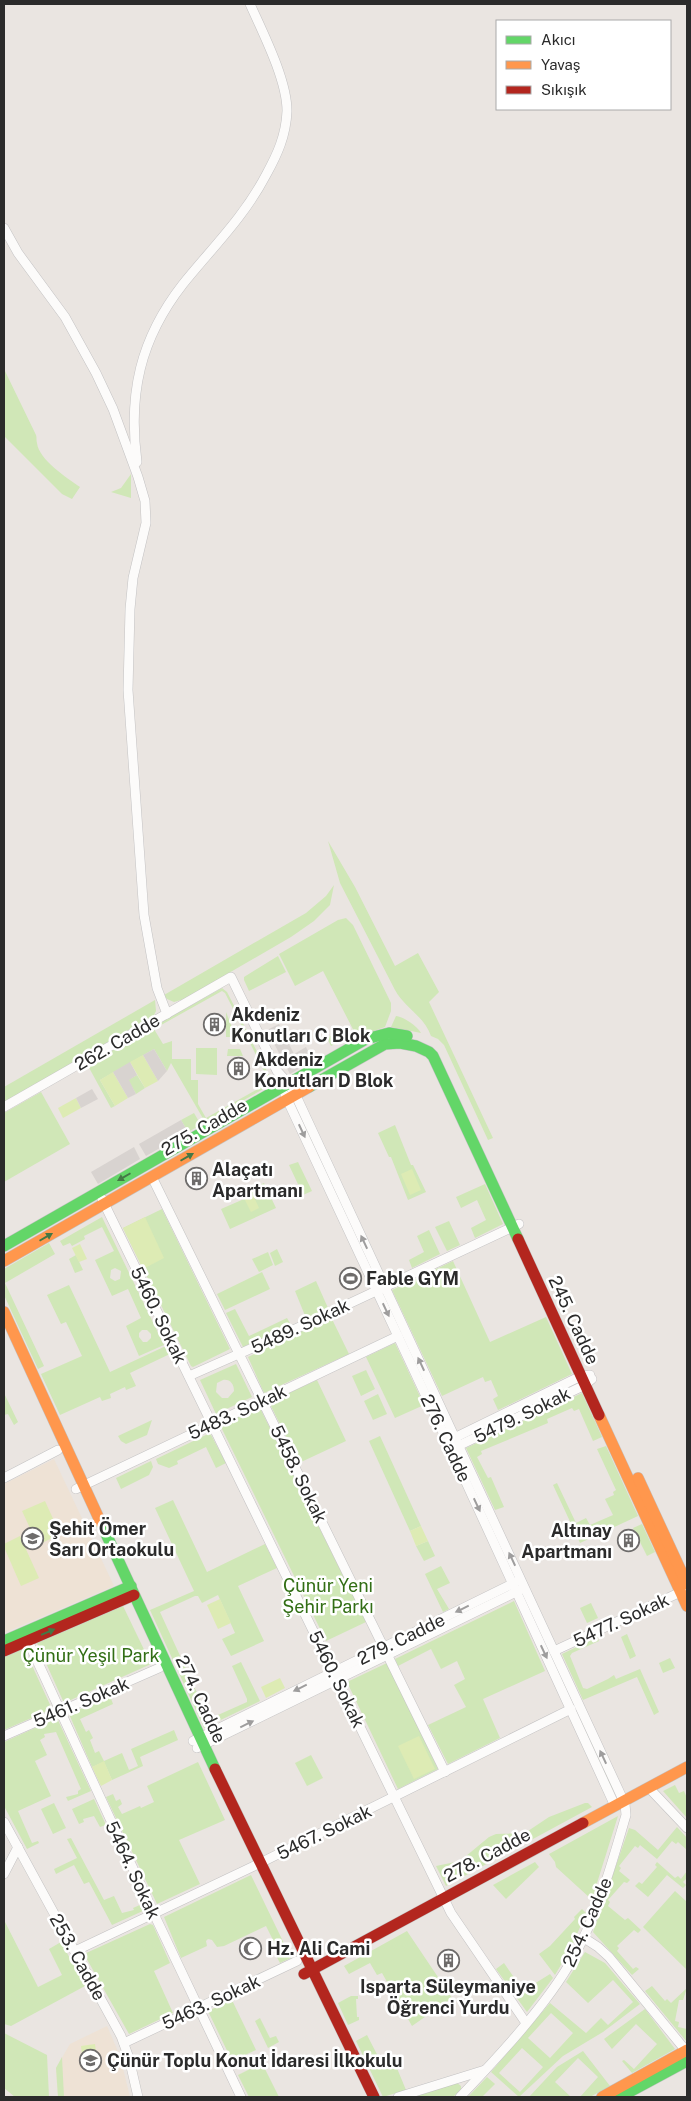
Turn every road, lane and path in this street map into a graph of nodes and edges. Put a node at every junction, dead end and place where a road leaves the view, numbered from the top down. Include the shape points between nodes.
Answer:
1 (250, 4) edge
2 (4, 228) edge
3 (138, 477) junction
4 (231, 978) joint
5 (167, 1014) junction
6 (387, 1038) junction
7 (427, 1046) joint
8 (284, 1085) junction
9 (291, 1097) junction
10 (4, 1107) edge
11 (152, 1177) junction
12 (98, 1192) junction
13 (105, 1204) junction
14 (515, 1225) junction
15 (4, 1246) edge
16 (4, 1261) edge
17 (381, 1288) junction
18 (4, 1312) edge
19 (4, 1331) edge
20 (398, 1336) junction
21 (240, 1354) junction
22 (189, 1376) junction
23 (587, 1379) junction
24 (262, 1400) junction
25 (212, 1423) junction
26 (453, 1443) junction
27 (58, 1450) junction
28 (4, 1478) edge
29 (80, 1487) junction
30 (519, 1586) junction
31 (685, 1588) edge
32 (129, 1592) junction
33 (687, 1606) edge
34 (4, 1641) edge
35 (28, 1641) junction
36 (4, 1651) edge
37 (386, 1651) junction
38 (554, 1651) junction
39 (159, 1668) junction
40 (335, 1675) junction
41 (571, 1709) junction
42 (60, 1711) junction
43 (4, 1736) edge
44 (198, 1743) junction
45 (687, 1767) edge
46 (446, 1772) junction
47 (649, 1788) junction
48 (395, 1797) junction
49 (619, 1804) junction
50 (4, 1822) edge
51 (687, 1828) edge
52 (18, 1847) junction
53 (256, 1865) junction
54 (4, 1874) edge
55 (445, 1898) junction
56 (154, 1914) junction
57 (584, 1938) junction
58 (74, 1951) junction
59 (298, 1961) junction
60 (308, 1972) junction
61 (198, 2008) junction
62 (526, 2023) junction
63 (124, 2043) junction
64 (687, 2053) edge
65 (485, 2070) junction
66 (138, 2097) edge
67 (241, 2097) edge
68 (365, 2097) edge
69 (374, 2097) edge
70 (398, 2097) edge
71 (460, 2097) edge
72 (602, 2097) edge
73 (620, 2097) edge

1 - 3 street via 284,91 287,109 285,130 277,154 248,207 173,298 148,343 134,395
2 - 3 street via 18,253 65,317 93,366
3 - 5 street via 147,512 130,609 130,722 144,915 158,988
4 - 5 street, 262. Cadde
4 - 8 street, 276. Cadde
5 - 10 street, 262. Cadde
6 - 7 street, 275. Cadde via 398,1034
6 - 8 street, 275. Cadde via 366,1039
6 - 9 street, 275. Cadde
7 - 14 street, 245. Cadde via 434,1045 439,1050
8 - 9 street, 276. Cadde
8 -> 12 street, 275. Cadde
11 -> 9 street, 275. Cadde
9 - 17 street, 276. Cadde
11 - 13 street, 275. Cadde
11 - 21 street, 5458. Sokak
12 - 13 street, 5460. Sokak
12 - 15 street, 275. Cadde
16 -> 13 street, 275. Cadde
13 - 22 street, 5460. Sokak
14 - 17 street, 5489. Sokak
14 - 23 street, 245. Cadde
17 -> 20 street, 276. Cadde
17 - 21 street, 5489. Sokak
26 -> 17 street, 276. Cadde
18 - 29 street, 274. Cadde
19 - 27 street, 274. Cadde
20 - 24 street, 5483. Sokak
20 - 26 street, 276. Cadde
21 - 22 street, 5489. Sokak
21 - 24 street, 5458. Sokak
22 - 25 street, 5460. Sokak
23 - 26 street, 5479. Sokak
23 - 31 street, 245. Cadde
24 - 25 street, 5483. Sokak
24 - 37 street, 5458. Sokak
25 - 29 street, 5483. Sokak
25 - 40 street, 5460. Sokak
26 - 30 street, 276. Cadde
27 - 28 street
27 - 29 street, 274. Cadde
29 - 32 street, 274. Cadde
30 - 37 street, 279. Cadde
30 - 38 street, 276. Cadde
30 -> 41 street, 276. Cadde
31 - 33 street, 245. Cadde
31 - 38 street, 5477. Sokak
32 - 34 street
35 -> 32 street
32 - 39 street
32 - 44 street, 274. Cadde
35 - 36 street
35 - 42 street, 5464. Sokak
37 - 40 street, 279. Cadde
37 - 46 street, 5458. Sokak
49 -> 38 street, 276. Cadde
39 - 42 street, 5461. Sokak
39 - 44 street
40 - 44 street, 279. Cadde
40 - 48 street, 5460. Sokak
41 - 46 street, 5467. Sokak
41 - 49 street, 276. Cadde
42 - 43 street, 5461. Sokak
42 - 56 street, 5464. Sokak
44 - 53 street, 274. Cadde
45 - 47 street, 278. Cadde
46 - 48 street, 5467. Sokak
47 - 49 street, 278. Cadde
47 - 51 street
48 - 53 street, 5467. Sokak
48 - 55 street, 5460. Sokak
49 - 55 street, 278. Cadde
49 - 57 street, 254. Cadde via 626,1812 603,1889
50 - 52 street, 253. Cadde
52 - 54 street
52 - 58 street, 253. Cadde
53 - 56 street, 5467. Sokak
53 - 59 street, 274. Cadde
53 - 60 street, 274. Cadde
55 - 60 street, 278. Cadde
55 - 62 street, 5460. Sokak via 458,1924
56 - 58 street, 5467. Sokak
56 - 61 street, 5464. Sokak
57 - 62 street, 254. Cadde via 562,1976
57 - 64 street via 605,1953
58 - 63 street, 253. Cadde
59 - 60 street, 274. Cadde
59 - 61 street, 5463. Sokak
60 - 68 street, 274. Cadde
60 - 69 street, 274. Cadde
61 - 63 street, 5463. Sokak
61 - 67 street, 5464. Sokak
62 - 65 street, 254. Cadde
63 - 66 street, 253. Cadde
64 - 72 street
64 - 73 street
65 - 70 street
65 - 71 street, 254. Cadde

